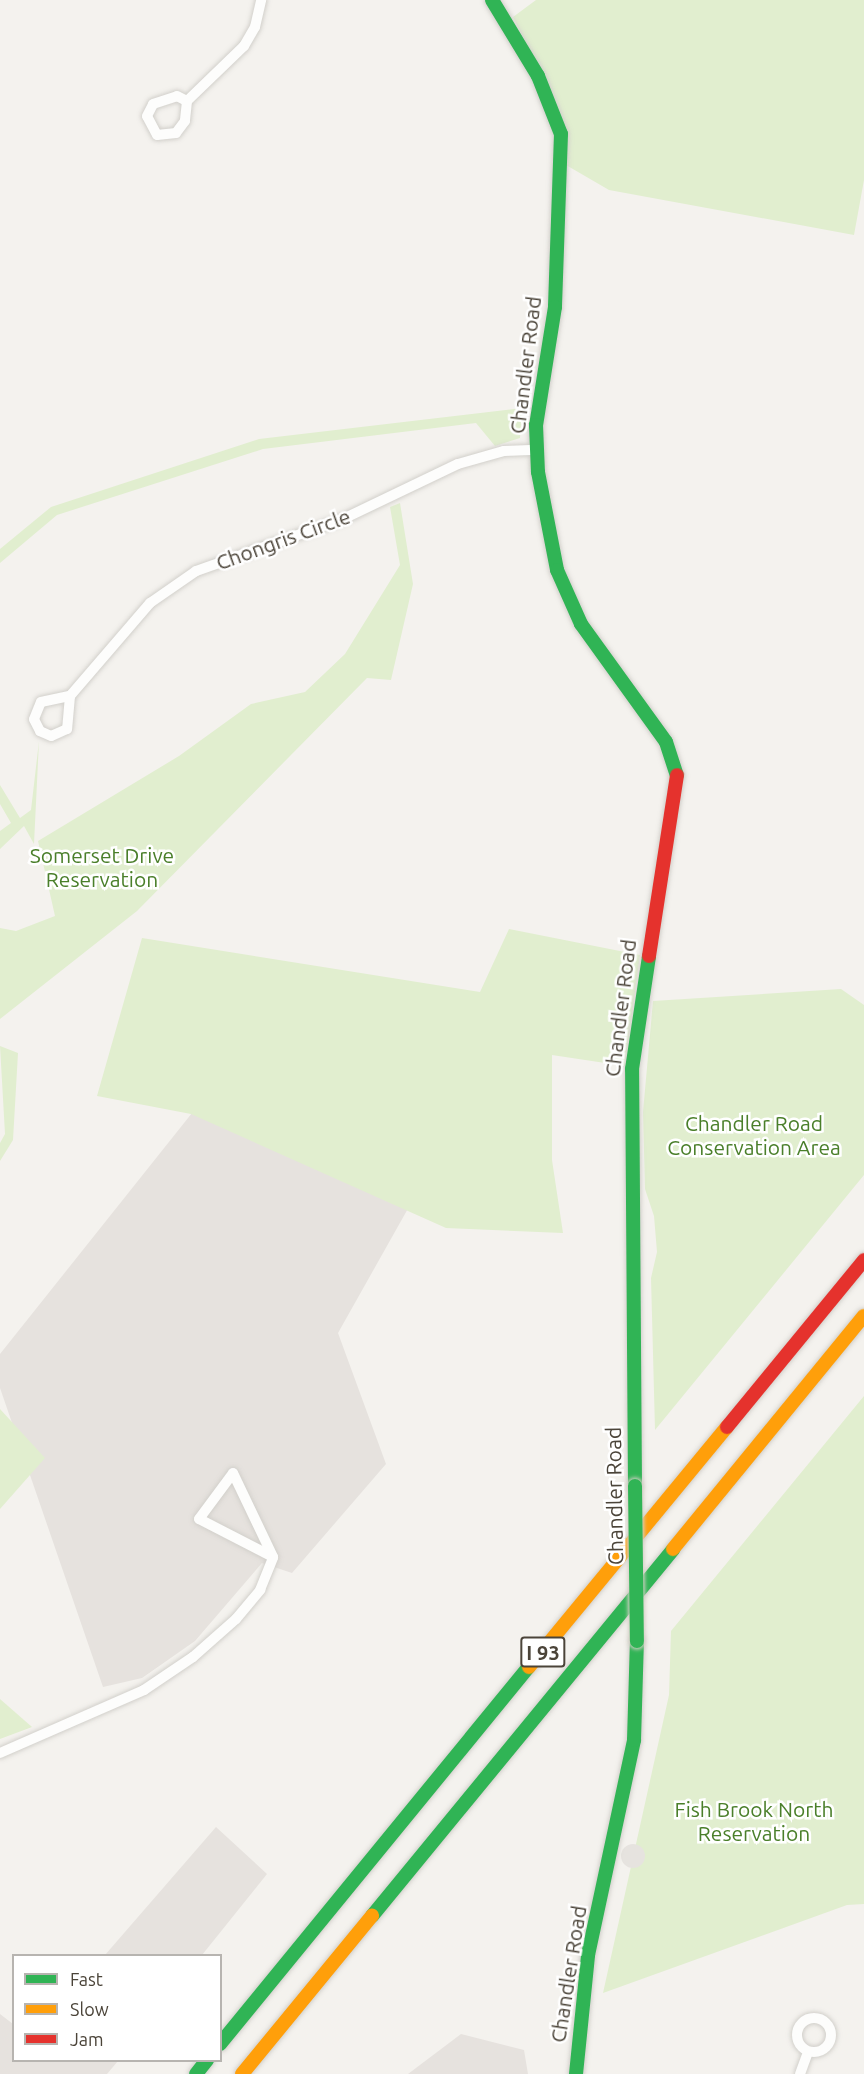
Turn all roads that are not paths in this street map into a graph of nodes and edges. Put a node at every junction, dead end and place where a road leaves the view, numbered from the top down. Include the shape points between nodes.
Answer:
1 (261, 0) edge
2 (492, 0) edge
3 (186, 101) dead end
4 (537, 450) junction
5 (70, 696) dead end
6 (864, 1260) edge
7 (864, 1316) edge
8 (273, 1557) junction
9 (0, 1753) edge
10 (222, 2042) edge
11 (808, 2052) dead end
12 (206, 2062) edge
13 (196, 2074) edge
14 (242, 2074) edge
15 (576, 2074) edge
16 (800, 2074) edge

1 - 3 street via 255,27 244,45
2 - 4 main road, Chandler Road via 538,76 561,134 555,307 538,403
4 - 5 street, Chongris Circle via 504,451 458,465 344,519 179,580 145,609
4 - 15 main road, Chandler Road, bridge via 555,559 566,591 581,624 666,742 677,776 632,1069 637,1641 634,1740 588,1955
6 - 10 main road, I 93
7 - 14 main road, I 93
8 - 8 street via 200,1519 233,1473 258,1526
8 - 9 street via 260,1590 193,1657 115,1706
11 - 16 street
12 - 13 main road

